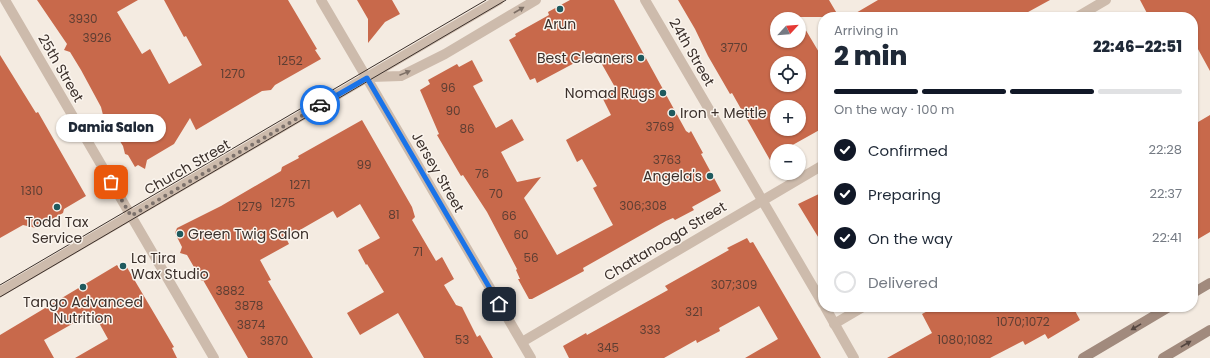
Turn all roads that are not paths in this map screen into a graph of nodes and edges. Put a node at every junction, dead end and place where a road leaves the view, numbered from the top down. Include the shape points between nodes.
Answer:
1 (5, 0) edge
2 (321, 0) edge
3 (499, 0) edge
4 (536, 0) edge
5 (645, 0) edge
6 (1106, 0) edge
7 (1086, 12) edge
8 (367, 78) junction
9 (818, 168) edge
10 (762, 200) junction
11 (131, 216) junction
12 (1210, 283) edge
13 (1198, 290) edge
14 (0, 292) edge
15 (818, 295) edge
16 (828, 312) edge
17 (854, 312) edge
18 (1161, 312) edge
19 (834, 324) junction
20 (1210, 330) edge
21 (522, 342) junction
22 (214, 358) edge
23 (531, 358) edge
24 (854, 358) edge
25 (1083, 358) edge
26 (1163, 358) edge

1 - 11 street, 25th Street
2 - 8 street, Jersey Street
3 - 8 street, Church Street
8 -> 4 street, Church Street via 401,76 445,54
5 - 10 street, 24th Street
6 - 7 street
8 - 11 street, Church Street
8 - 21 street, Jersey Street
9 - 10 street, Chattanooga Street
10 - 15 street, 24th Street
10 - 21 street, Chattanooga Street
11 - 14 street, Church Street
11 - 22 street, 25th Street
12 - 13 main road
16 - 19 street
17 - 19 street
18 -> 25 main road
19 - 24 street
26 -> 20 main road
21 - 23 street, Jersey Street

